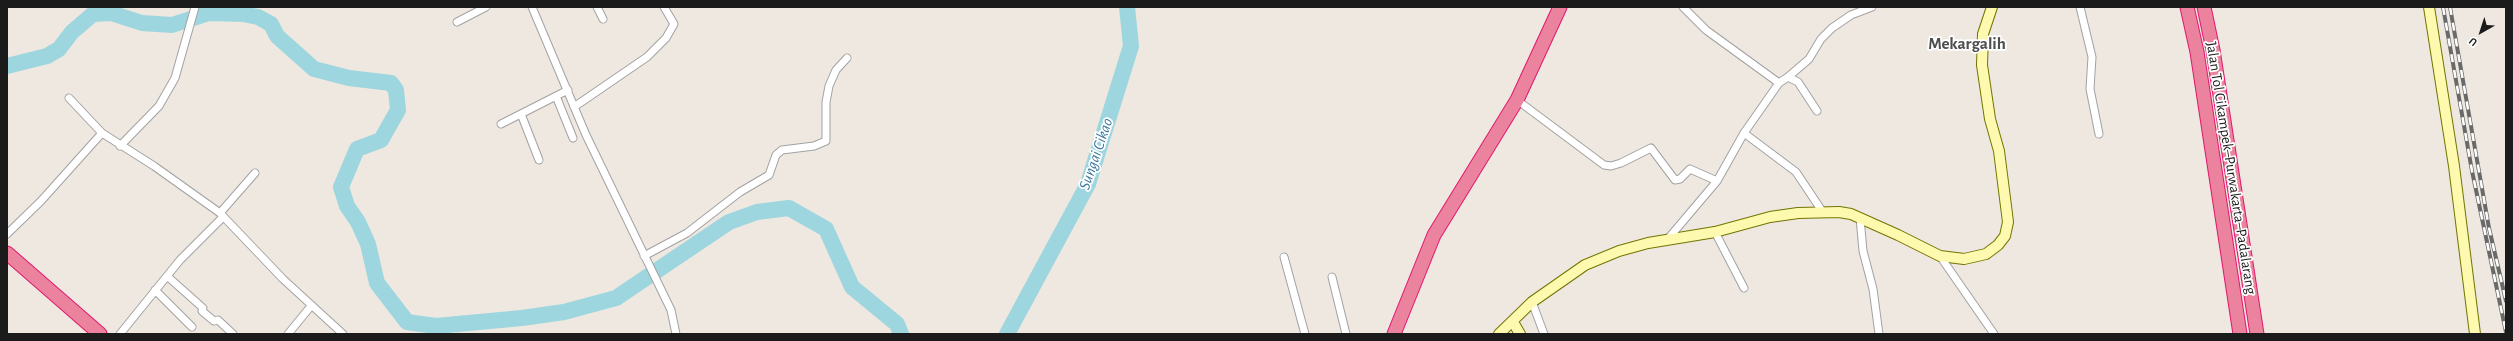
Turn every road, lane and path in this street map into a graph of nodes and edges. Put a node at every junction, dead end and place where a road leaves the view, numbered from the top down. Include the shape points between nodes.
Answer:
1 (486, 7) edge
2 (532, 7) edge
3 (597, 7) edge
4 (664, 7) edge
5 (1560, 7) edge
6 (1683, 7) edge
7 (1872, 7) edge
8 (1992, 7) edge
9 (2080, 7) edge
10 (2187, 7) edge
11 (2204, 7) edge
12 (2429, 7) edge
13 (194, 10) edge
14 (603, 19) dead end
15 (457, 22) dead end
16 (847, 58) dead end
17 (1788, 77) junction
18 (1779, 83) junction
19 (568, 90) junction
20 (556, 96) junction
21 (69, 98) dead end
22 (1517, 100) junction
23 (574, 107) junction
24 (1817, 111) dead end
25 (521, 114) junction
26 (501, 124) dead end
27 (102, 133) junction
28 (1744, 133) junction
29 (2099, 134) dead end
30 (573, 138) dead end
31 (120, 146) junction
32 (539, 160) dead end
33 (255, 173) dead end
34 (1717, 181) junction
35 (1822, 211) junction
36 (221, 215) junction
37 (1860, 218) junction
38 (1715, 232) junction
39 (7, 234) edge
40 (1667, 240) junction
41 (7, 253) edge
42 (644, 256) junction
43 (1940, 256) junction
44 (1284, 257) dead end
45 (167, 276) junction
46 (1332, 277) dead end
47 (1744, 288) dead end
48 (155, 290) junction
49 (1532, 302) junction
50 (311, 306) junction
51 (1403, 313) junction
52 (1514, 322) junction
53 (192, 327) dead end
54 (100, 334) edge
55 (120, 334) edge
56 (233, 334) edge
57 (288, 334) edge
58 (343, 334) edge
59 (676, 334) edge
60 (1305, 334) edge
61 (1346, 334) edge
62 (1394, 334) edge
63 (1404, 334) edge
64 (1499, 334) edge
65 (1520, 334) edge
66 (1544, 334) edge
67 (1880, 334) edge
68 (1994, 334) edge
69 (2240, 334) edge
70 (2257, 334) edge
71 (2475, 334) edge

1 - 15 street
2 - 19 street
3 - 14 street
4 - 23 street via 674,24 666,38 646,57
5 - 22 highway
6 - 18 street via 1706,30
7 - 17 street via 1851,15 1832,28 1821,39 1809,59
8 - 43 street via 1983,34 1982,65 2008,222 2005,236 1998,245 1976,258
9 - 29 street via 2092,57 2090,89
10 - 69 highway, Jalan Tol Cikampek–Purwakarta–Padalarang via 2197,52
11 - 70 highway, Jalan Tol Cikampek–Purwakarta–Padalarang via 2213,50
12 - 71 street via 2454,166
13 - 31 street via 175,78 159,106
16 - 42 street via 836,70 826,102 826,142 779,152 769,175 744,190 687,233
17 - 18 street
17 - 24 street via 1798,82
18 - 28 street
19 - 20 street
19 - 23 street
20 - 25 street
20 - 30 street
21 - 27 street
22 - 34 street via 1604,165 1621,163 1651,148 1675,180 1680,179 1690,169
22 - 51 highway via 1442,219
23 - 42 street
25 - 26 street
25 - 32 street
27 - 31 street
27 - 39 street via 41,201
28 - 34 street
28 - 35 street via 1796,172
31 - 36 street via 154,166
33 - 36 street
34 - 40 street
35 - 37 street via 1839,212
35 - 38 street via 1770,217
36 - 45 street
36 - 50 street
37 - 43 street
37 - 67 street via 1863,251 1873,289
38 - 40 street
38 - 47 street
40 - 49 street via 1619,251 1585,265
41 - 54 highway
42 - 59 street via 671,310
43 - 68 street
44 - 60 street
45 - 48 street
45 - 56 street via 203,308 202,311 214,321 218,320
46 - 61 street
48 - 53 street
48 - 55 street
49 - 52 street
49 - 66 street
50 - 57 street
50 - 58 street
51 - 62 highway
51 - 63 highway
52 - 64 street
52 - 65 street

